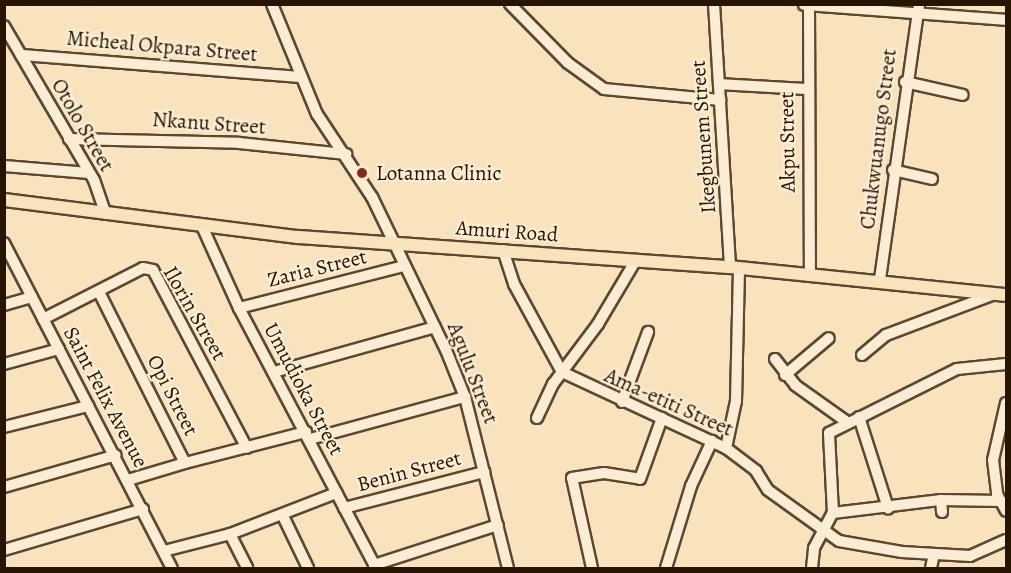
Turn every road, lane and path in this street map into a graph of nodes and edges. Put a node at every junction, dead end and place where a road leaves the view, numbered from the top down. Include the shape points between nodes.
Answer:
1 (272, 4) edge
2 (510, 4) edge
3 (714, 4) edge
4 (806, 5) edge
5 (917, 7) edge
6 (1006, 20) edge
7 (4, 26) edge
8 (21, 55) junction
9 (301, 77) junction
10 (905, 82) junction
11 (719, 84) junction
12 (805, 89) junction
13 (963, 95) dead end
14 (720, 100) junction
15 (69, 139) junction
16 (346, 154) junction
17 (4, 166) edge
18 (893, 170) junction
19 (90, 173) junction
20 (932, 179) dead end
21 (4, 200) edge
22 (106, 214) junction
23 (202, 226) junction
24 (393, 239) junction
25 (5, 245) edge
26 (503, 250) junction
27 (636, 260) junction
28 (404, 266) junction
29 (734, 267) junction
30 (810, 276) junction
31 (880, 279) junction
32 (99, 292) junction
33 (1001, 295) edge
34 (32, 297) junction
35 (4, 305) edge
36 (239, 308) junction
37 (43, 319) junction
38 (435, 327) junction
39 (648, 332) dead end
40 (829, 338) dead end
41 (59, 349) junction
42 (862, 355) dead end
43 (775, 359) dead end
44 (4, 364) edge
45 (1006, 364) edge
46 (274, 372) junction
47 (562, 372) junction
48 (785, 375) junction
49 (465, 398) junction
50 (622, 402) junction
51 (1006, 404) edge
52 (88, 406) junction
53 (859, 417) junction
54 (537, 418) dead end
55 (662, 418) junction
56 (847, 422) junction
57 (4, 427) edge
58 (308, 436) junction
59 (712, 441) junction
60 (247, 448) junction
61 (726, 448) junction
62 (116, 455) junction
63 (185, 463) junction
64 (484, 472) junction
65 (128, 480) junction
66 (4, 487) edge
67 (336, 493) junction
68 (941, 500) junction
69 (1004, 506) edge
70 (344, 508) junction
71 (888, 508) junction
72 (143, 509) junction
73 (942, 512) dead end
74 (833, 513) junction
75 (283, 516) junction
76 (498, 525) junction
77 (822, 531) junction
78 (230, 534) junction
79 (1006, 540) edge
80 (4, 550) edge
81 (164, 551) junction
82 (934, 554) junction
83 (375, 567) edge
84 (169, 568) edge
85 (247, 568) edge
86 (308, 568) edge
87 (508, 568) edge
88 (592, 568) edge
89 (666, 568) edge
90 (812, 568) edge
91 (931, 568) edge

1 - 9 street, Agulu Street via 296,53
2 - 14 street via 568,63 604,89
3 - 11 street, Ikegbunem Street
4 - 5 street
4 - 12 street, Akpu Street
5 - 6 street
5 - 10 street, Chukwuanugo Street
7 - 8 street, Otolo Street
8 - 9 street, Micheal Okpara Street
8 - 15 street, Otolo Street
9 - 16 street, Agulu Street via 317,114
10 - 13 street
10 - 18 street, Chukwuanugo Street
11 - 12 street
11 - 14 street, Ikegbunem Street
12 - 30 street, Akpu Street
14 - 29 street, Ikegbunem Street
15 - 16 street, Nkanu Street via 239,143
15 - 19 street, Otolo Street
16 - 24 street, Agulu Street
17 - 19 street
18 - 20 street
18 - 31 street, Chukwuanugo Street
19 - 22 street, Otolo Street
21 - 22 main road, Amuri Road
22 - 23 main road, Amuri Road
23 - 24 main road, Amuri Road
23 - 36 street, Umudioka Street
24 - 26 main road, Amuri Road
24 - 28 street, Agulu Street
25 - 34 street, Saint Felix Avenue
26 - 27 main road, Amuri Road
26 - 47 street via 514,284
27 - 29 main road, Amuri Road
27 - 47 street
28 - 36 street, Zaria Street
28 - 38 street, Agulu Street
29 - 30 main road, Amuri Road
29 - 61 street, Ikegbunem Street via 736,401
30 - 31 main road, Amuri Road
31 - 33 main road, Amuri Road
32 - 37 street, Ilorin Street
32 - 60 street, Ilorin Street via 143,268 153,270
32 - 63 street, Opi Street
33 - 42 street via 886,335
34 - 35 street
34 - 37 street, Saint Felix Avenue
36 - 46 street, Umudioka Street
37 - 41 street, Saint Felix Avenue
38 - 46 street
38 - 49 street, Agulu Street
39 - 50 street
40 - 48 street
41 - 44 street
41 - 52 street, Saint Felix Avenue
43 - 48 street
45 - 53 street via 957,369
46 - 58 street, Umudioka Street
47 - 50 street, Ama-etiti Street
47 - 54 street
48 - 56 street
49 - 58 street
49 - 64 street, Agulu Street
50 - 55 street, Ama-etiti Street
51 - 69 street via 993,460
52 - 57 street
52 - 62 street, Saint Felix Avenue
53 - 56 street
53 - 71 street
55 - 59 street, Ama-etiti Street
55 - 88 street via 640,479 604,473 572,478
56 - 74 street via 827,440
58 - 60 street
58 - 67 street, Umudioka Street
59 - 61 street, Ama-etiti Street
59 - 89 street via 691,486
60 - 63 street
61 - 77 street, Ama-etiti Street via 756,471 768,490
62 - 65 street, Saint Felix Avenue
62 - 66 street
63 - 65 street, Opi Street
64 - 70 street, Benin Street
64 - 76 street, Agulu Street
65 - 72 street, Saint Felix Avenue
67 - 70 street, Umudioka Street
67 - 75 street
68 - 69 street
68 - 71 street
68 - 73 street
70 - 83 street, Umudioka Street
71 - 74 street
72 - 80 street
72 - 81 street, Saint Felix Avenue
74 - 77 street
75 - 78 street
75 - 86 street
76 - 83 street
76 - 87 street, Agulu Street
77 - 82 street, Ama-etiti Street via 852,545
77 - 90 street
78 - 81 street
78 - 85 street
79 - 82 street, Ama-etiti Street via 970,555
81 - 84 street, Saint Felix Avenue
82 - 91 street

